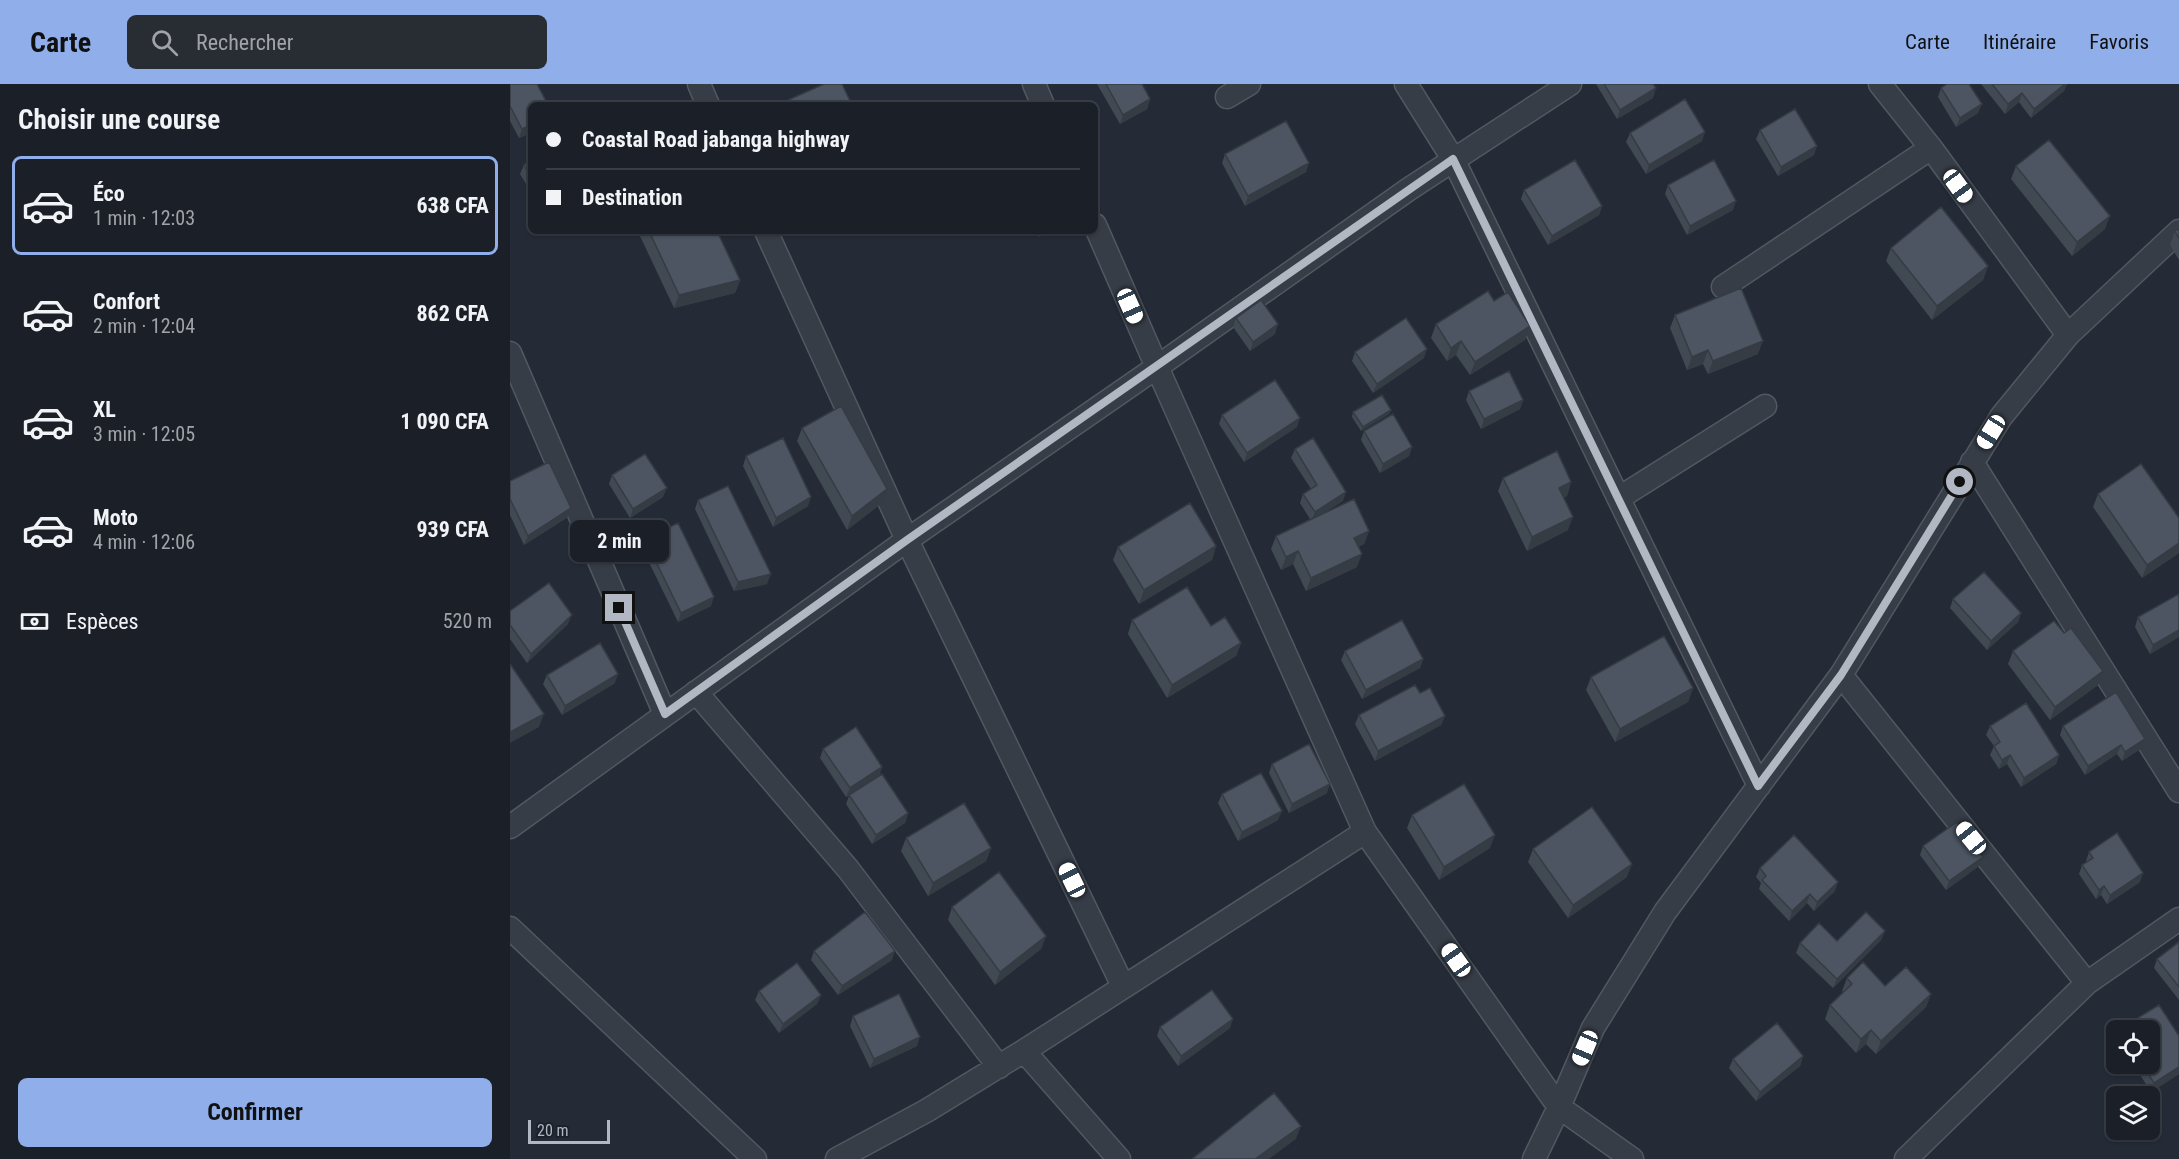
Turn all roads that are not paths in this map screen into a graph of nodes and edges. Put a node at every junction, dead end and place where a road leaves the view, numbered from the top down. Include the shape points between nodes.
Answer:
1 (699, 84) edge
2 (1034, 84) edge
3 (1249, 84) edge
4 (1406, 84) edge
5 (1570, 84) edge
6 (1880, 84) edge
7 (1227, 98) dead end
8 (707, 102) edge
9 (1042, 102) edge
10 (1930, 148) junction
11 (1453, 159) junction
12 (2179, 231) edge
13 (1098, 232) edge
14 (767, 234) edge
15 (1723, 287) dead end
16 (2068, 335) junction
17 (510, 353) edge
18 (1156, 368) junction
19 (1765, 406) dead end
20 (1972, 462) junction
21 (1619, 498) junction
22 (907, 540) junction
23 (1841, 675) junction
24 (696, 692) junction
25 (665, 714) junction
26 (1758, 786) junction
27 (2179, 791) edge
28 (510, 827) edge
29 (1365, 832) junction
30 (2179, 919) edge
31 (510, 928) edge
32 (2087, 983) junction
33 (1123, 986) junction
34 (1024, 1051) junction
35 (999, 1067) junction
36 (1559, 1107) junction
37 (756, 1159) edge
38 (837, 1159) edge
39 (1119, 1159) edge
40 (1534, 1159) edge
41 (1632, 1159) edge
42 (1906, 1159) edge

1 - 8 street
2 - 9 street
3 - 7 street
4 - 11 street
5 - 11 street
6 - 10 street
10 - 15 street
10 - 16 street
11 - 18 street
11 - 21 street
12 - 16 street
13 - 18 street
14 - 22 street
16 - 20 street via 2001,417
17 - 25 street
18 - 22 street
18 - 29 street
19 - 21 street
20 - 23 street
20 - 27 street
21 - 26 street
22 - 24 street
22 - 33 street
23 - 26 street
23 - 32 street
24 - 25 street
24 - 35 street via 848,869
25 - 28 street
26 - 36 street via 1653,931 1593,1028
29 - 33 street
29 - 36 street
30 - 32 street
31 - 37 street
32 - 42 street
33 - 34 street
34 - 35 street
34 - 39 street
35 - 38 street
36 - 40 street
36 - 41 street

